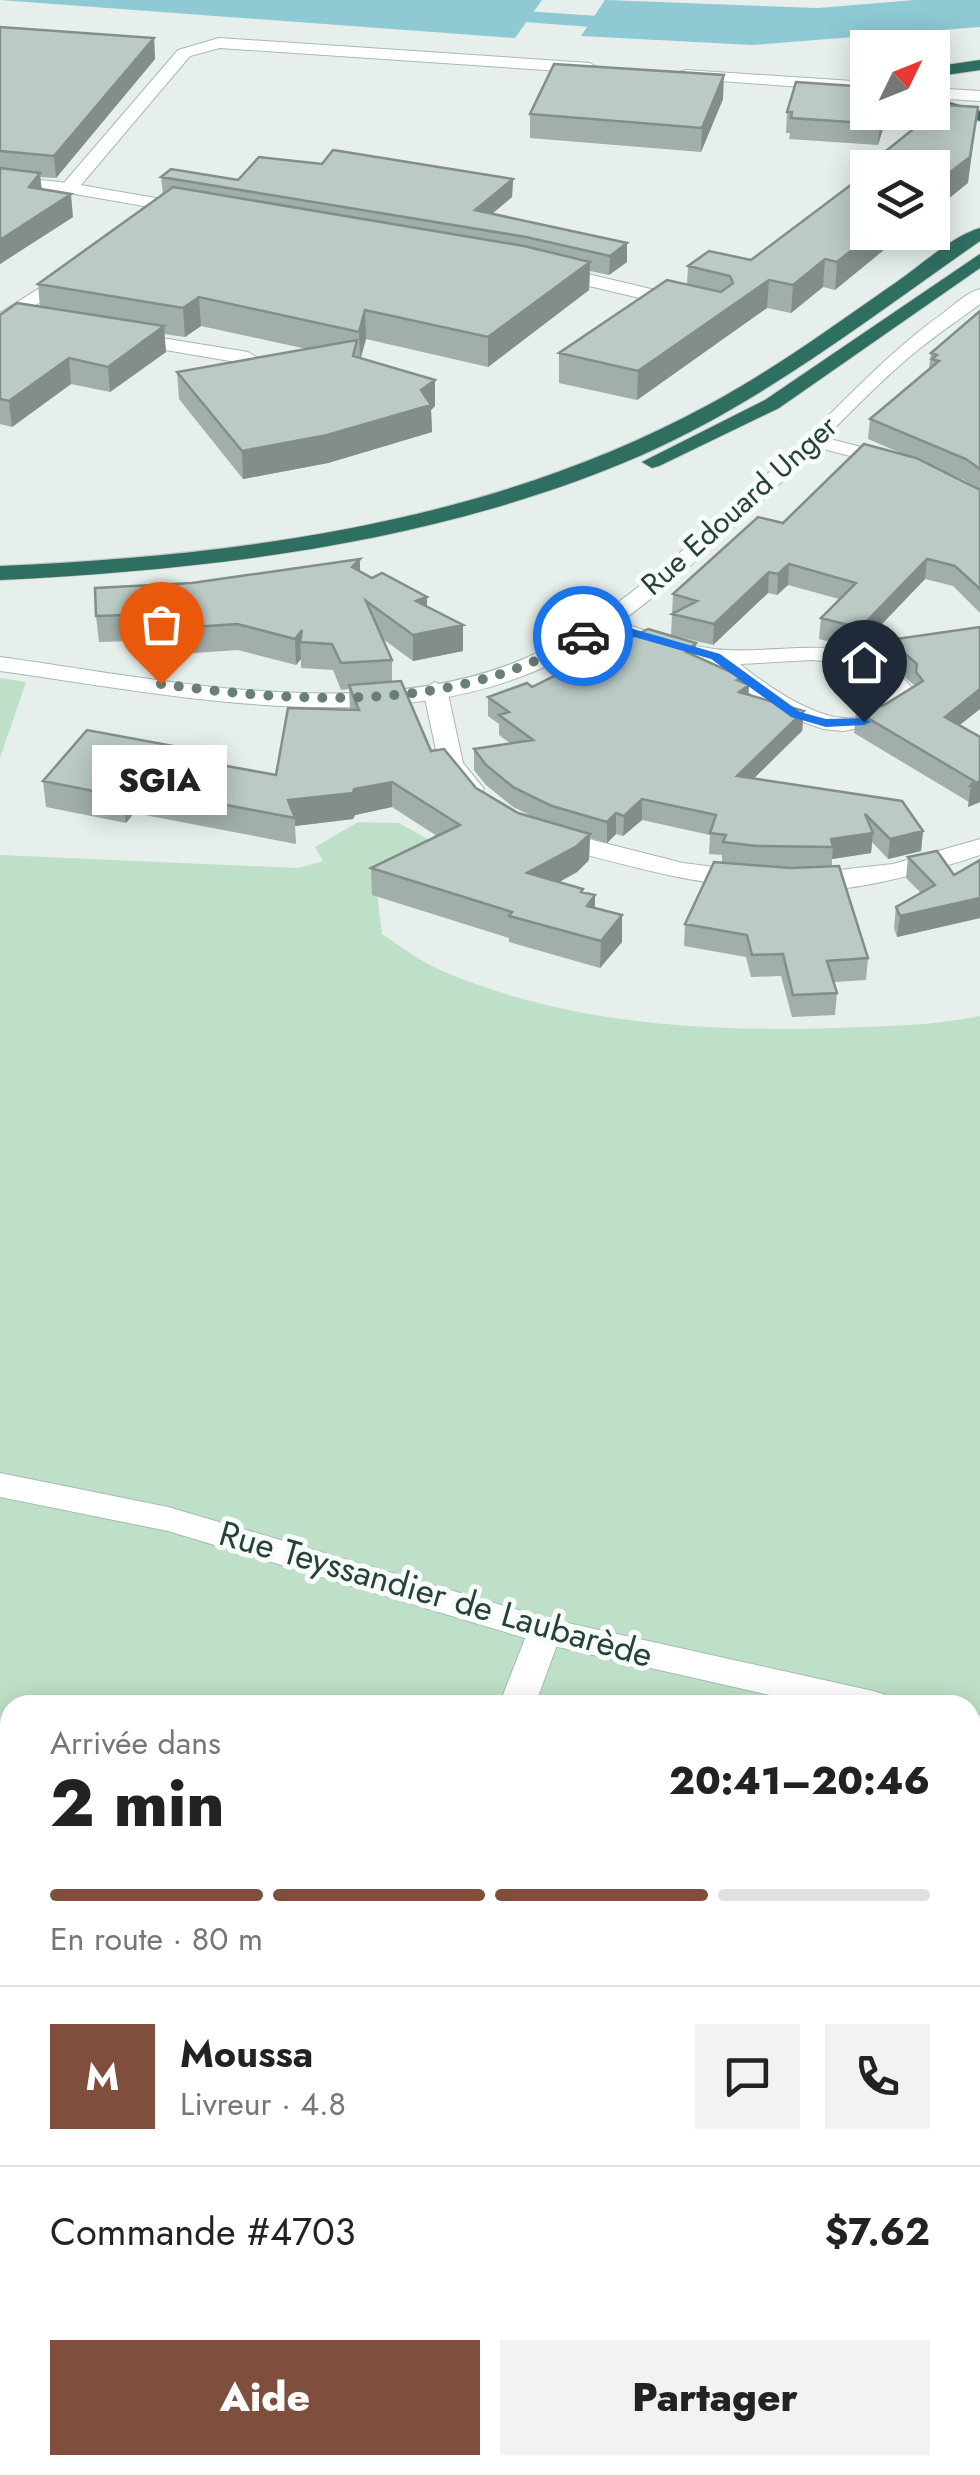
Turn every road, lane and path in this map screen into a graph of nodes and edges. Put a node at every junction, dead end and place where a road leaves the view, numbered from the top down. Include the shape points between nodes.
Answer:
1 (980, 64) edge
2 (608, 69) edge
3 (950, 69) edge
4 (666, 73) edge
5 (850, 82) edge
6 (839, 85) junction
7 (850, 86) edge
8 (950, 95) edge
9 (980, 99) edge
10 (950, 106) edge
11 (980, 114) edge
12 (0, 181) edge
13 (69, 188) junction
14 (207, 212) edge
15 (976, 234) edge
16 (980, 260) edge
17 (89, 262) edge
18 (526, 265) edge
19 (980, 295) edge
20 (699, 306) edge
21 (12, 320) edge
22 (105, 334) edge
23 (248, 358) edge
24 (814, 441) junction
25 (911, 466) edge
26 (0, 574) edge
27 (0, 588) edge
28 (602, 624) junction
29 (715, 656) junction
30 (0, 664) edge
31 (435, 689) junction
32 (487, 808) edge
33 (523, 824) edge
34 (980, 846) edge
35 (0, 1485) edge
36 (545, 1631) junction
37 (520, 1695) edge
38 (829, 1695) edge

1 - 3 highway
2 - 13 street via 219,43 184,53
4 - 6 street
5 - 6 street
6 - 7 street
8 - 9 street
9 - 11 highway
10 - 11 highway
12 - 13 street
13 - 14 street via 162,212
15 - 26 highway via 715,410 536,487 319,541
16 - 27 highway via 788,394 682,450 572,492 460,526 232,573
17 - 21 street
18 - 20 street
19 - 24 street, Rue Edouard Unger via 900,354
22 - 23 street
24 - 25 street
24 - 28 street, Rue Edouard Unger
28 - 29 street
28 - 31 street, Rue Edouard Unger via 532,664
29 - 29 street via 795,715 826,723 864,722 894,706 900,688 884,670 858,658
30 - 31 street, Rue Edouard Unger via 258,696 358,698
31 - 32 street via 451,764
33 - 34 street via 559,841 683,871 772,883 846,880 936,863
35 - 36 street, Rue Teyssandier de Laubarède via 168,1519
36 - 37 street
36 - 38 street, Rue Teyssandier de Laubarède

